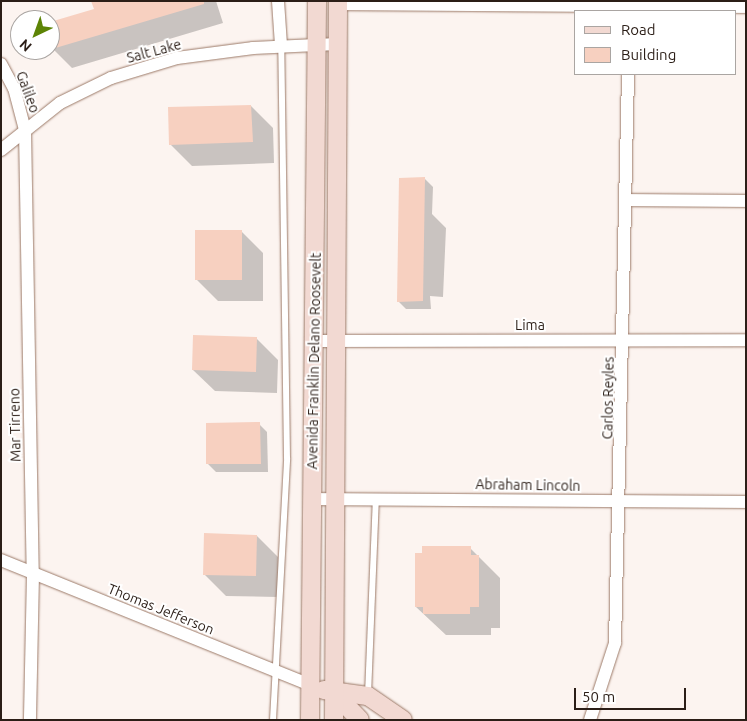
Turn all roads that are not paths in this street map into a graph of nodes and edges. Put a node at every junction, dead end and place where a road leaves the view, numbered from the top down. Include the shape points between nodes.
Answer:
1 (278, 1) edge
2 (316, 1) edge
3 (338, 3) edge
4 (441, 3) edge
5 (629, 6) edge
6 (746, 7) edge
7 (337, 44) junction
8 (281, 45) junction
9 (316, 45) junction
10 (1, 64) edge
11 (628, 75) edge
12 (25, 130) junction
13 (1, 150) edge
14 (626, 200) junction
15 (746, 201) edge
16 (624, 340) junction
17 (746, 340) edge
18 (315, 341) junction
19 (334, 341) junction
20 (334, 498) junction
21 (376, 498) junction
22 (311, 499) junction
23 (620, 501) junction
24 (746, 502) edge
25 (1, 560) edge
26 (33, 574) junction
27 (272, 670) junction
28 (310, 685) junction
29 (334, 693) junction
30 (368, 696) junction
31 (30, 720) edge
32 (272, 720) edge
33 (310, 720) edge
34 (334, 720) edge
35 (360, 720) edge
36 (403, 720) edge
37 (590, 720) edge

1 - 8 street
2 - 9 main road, Avenida Franklin Delano Roosevelt
3 - 4 street
3 - 7 main road, Avenida Franklin Delano Roosevelt
4 - 5 street
5 - 6 street
7 - 9 street, Salt Lake
7 - 19 main road, Avenida Franklin Delano Roosevelt
8 - 9 street, Salt Lake
8 - 12 street, Salt Lake via 177,58 111,78 60,103
8 - 27 lane, Avenida Franklin Delano Roosevelt via 287,458
9 - 18 main road, Avenida Franklin Delano Roosevelt
10 - 12 street, Galileo via 14,88
11 - 14 street, Carlos Reyles
12 - 13 street, Salt Lake
12 - 26 street, Mar Tirreno
14 - 15 street
14 - 16 street, Carlos Reyles
16 - 17 street, Lima
16 - 19 street, Lima
16 - 23 street, Carlos Reyles
18 - 19 street, Lima
18 - 22 main road, Avenida Franklin Delano Roosevelt
19 - 20 main road, Avenida Franklin Delano Roosevelt
20 - 21 street, Abraham Lincoln
20 - 22 street, Abraham Lincoln
20 - 29 main road, Avenida Franklin Delano Roosevelt
21 - 23 street, Abraham Lincoln
21 - 30 lane
22 - 28 main road, Avenida Franklin Delano Roosevelt
23 - 24 street, Abraham Lincoln
23 - 37 street, Carlos Reyles via 614,643
25 - 26 street, Thomas Jefferson
26 - 27 street, Thomas Jefferson
26 - 31 street, Mar Tirreno
27 - 28 street, Thomas Jefferson
27 - 32 lane, Avenida Franklin Delano Roosevelt
28 - 29 main road
28 - 33 main road, Avenida Franklin Delano Roosevelt
29 - 30 main road
29 - 34 main road, Avenida Franklin Delano Roosevelt
29 - 35 main road
30 - 36 main road

